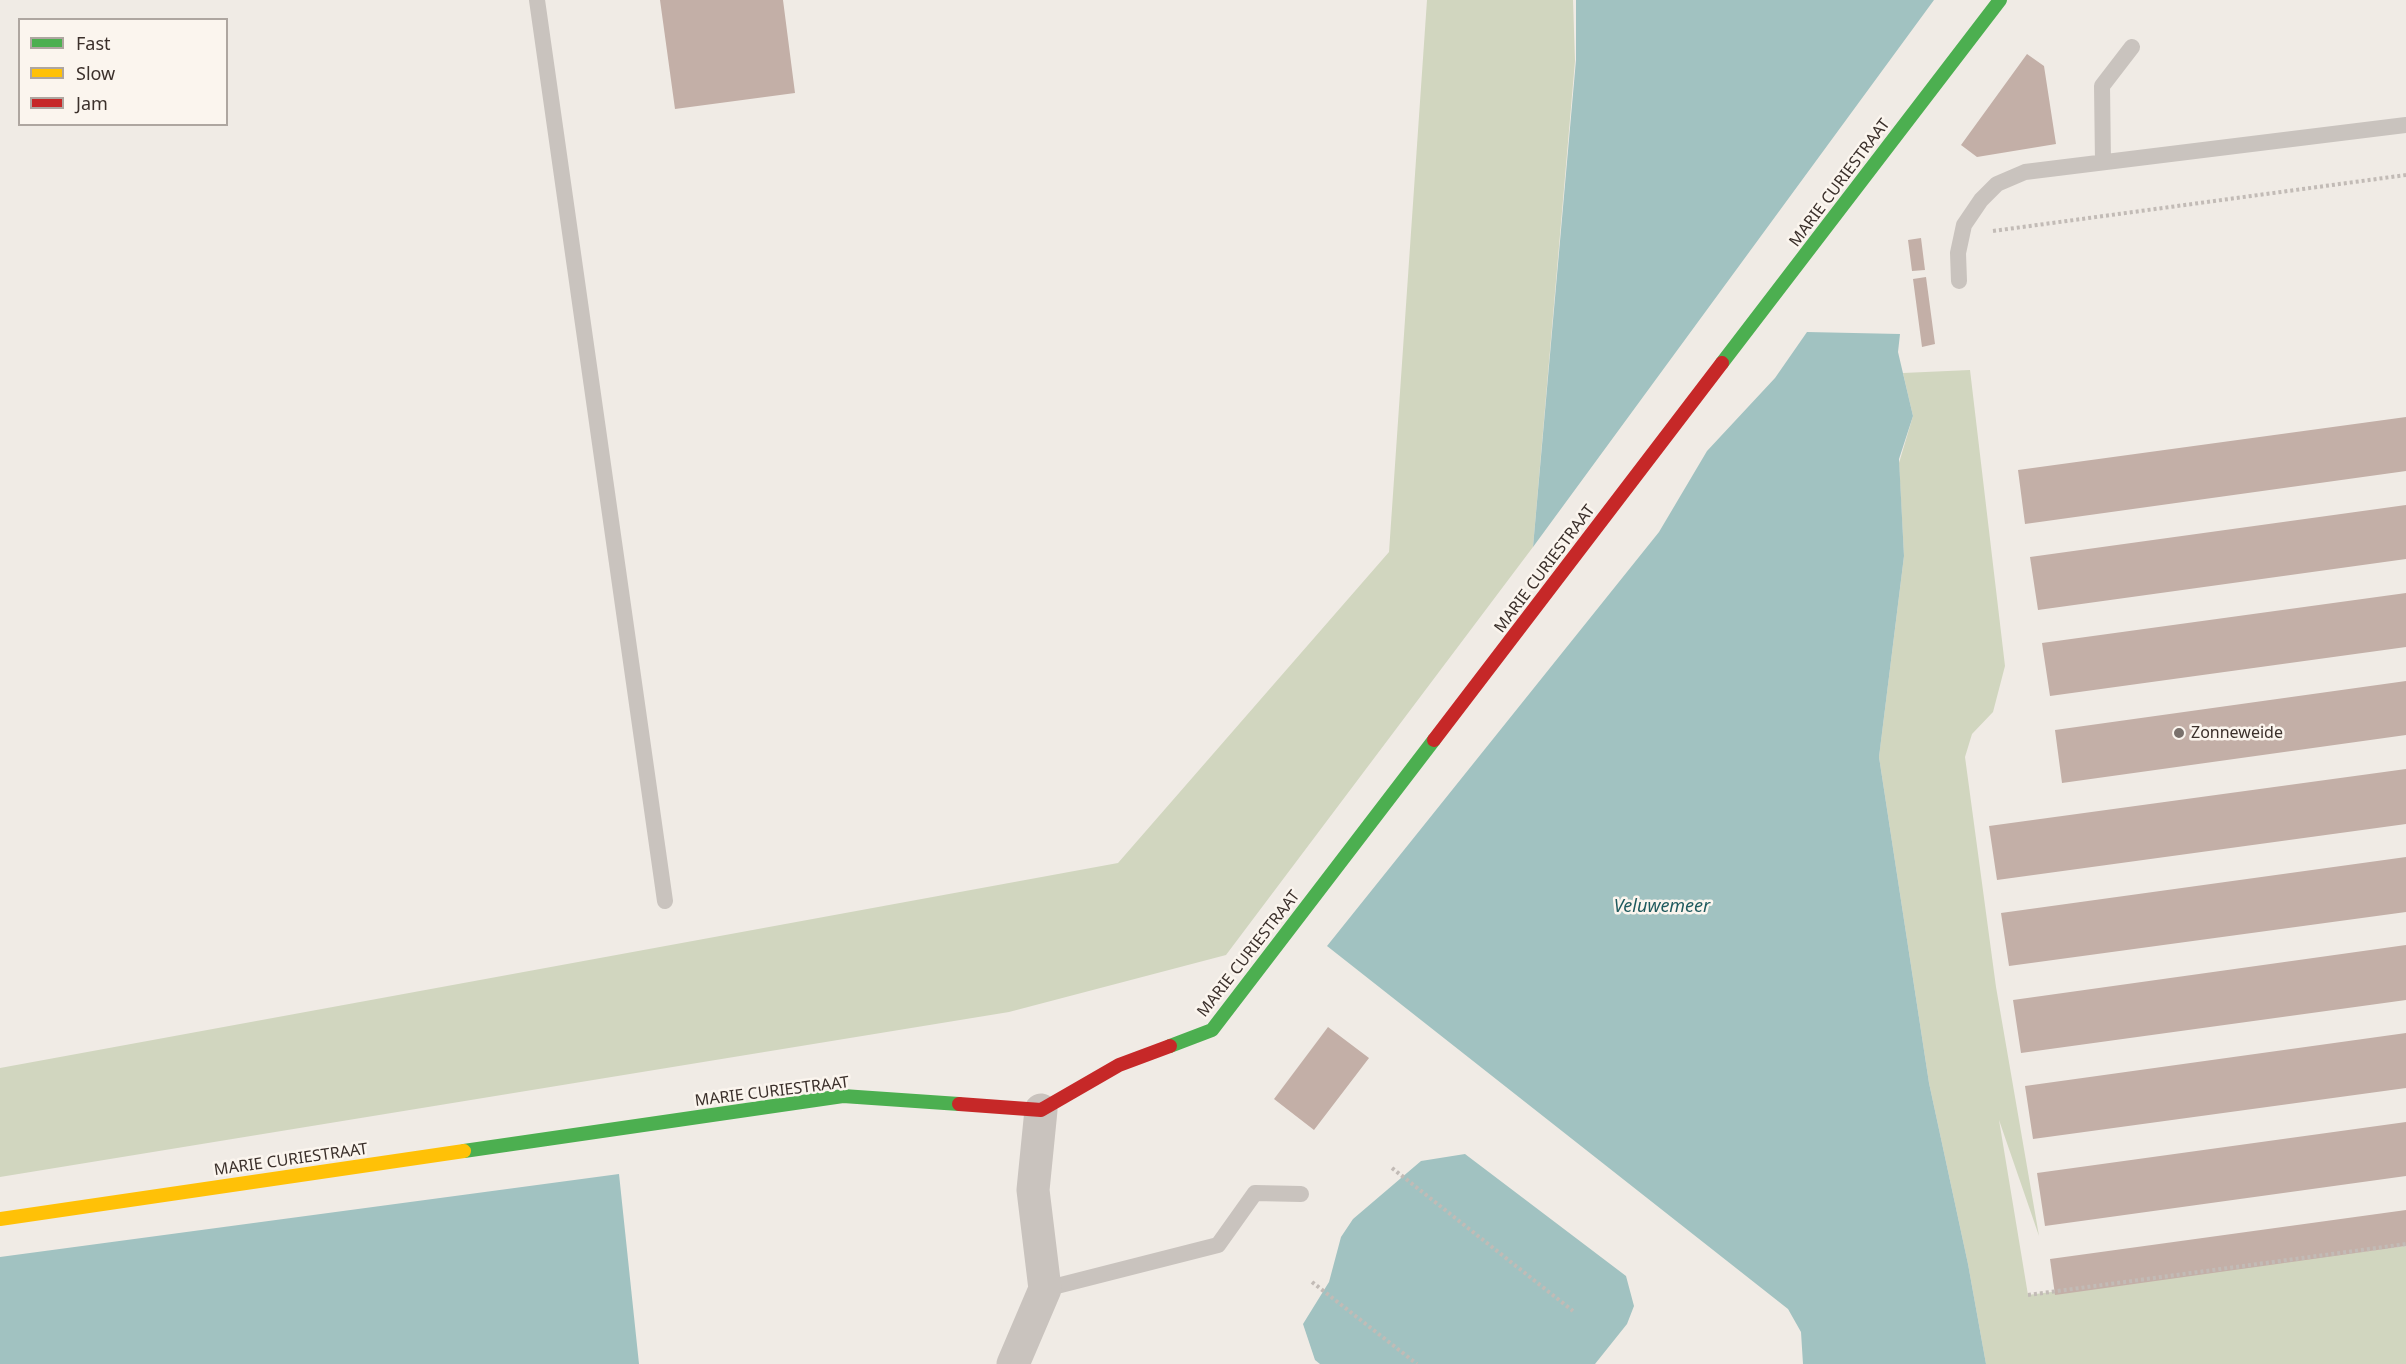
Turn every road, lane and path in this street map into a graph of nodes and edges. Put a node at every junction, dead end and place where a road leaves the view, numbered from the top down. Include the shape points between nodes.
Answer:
1 (537, 0) edge
2 (2000, 0) edge
3 (2132, 48) dead end
4 (2406, 125) edge
5 (2103, 162) junction
6 (2406, 175) edge
7 (1962, 236) junction
8 (1959, 281) dead end
9 (665, 901) dead end
10 (1041, 1110) junction
11 (1392, 1168) dead end
12 (1301, 1194) dead end
13 (0, 1219) edge
14 (2406, 1244) edge
15 (1312, 1282) dead end
16 (1045, 1289) junction
17 (2028, 1295) dead end
18 (1573, 1311) dead end
19 (1013, 1364) edge
20 (1417, 1364) edge

1 - 9 lane
2 - 10 street, MARIE CURIESTRAAT via 1212,1030 1119,1065
3 - 5 lane via 2102,86
4 - 5 lane
5 - 7 lane via 2025,172 1997,184 1964,225
6 - 7 path
7 - 8 lane
10 - 13 street, MARIE CURIESTRAAT via 843,1096
10 - 16 street via 1033,1190
11 - 18 path
12 - 16 lane via 1255,1193 1218,1245
14 - 17 path
15 - 20 path
16 - 19 street

